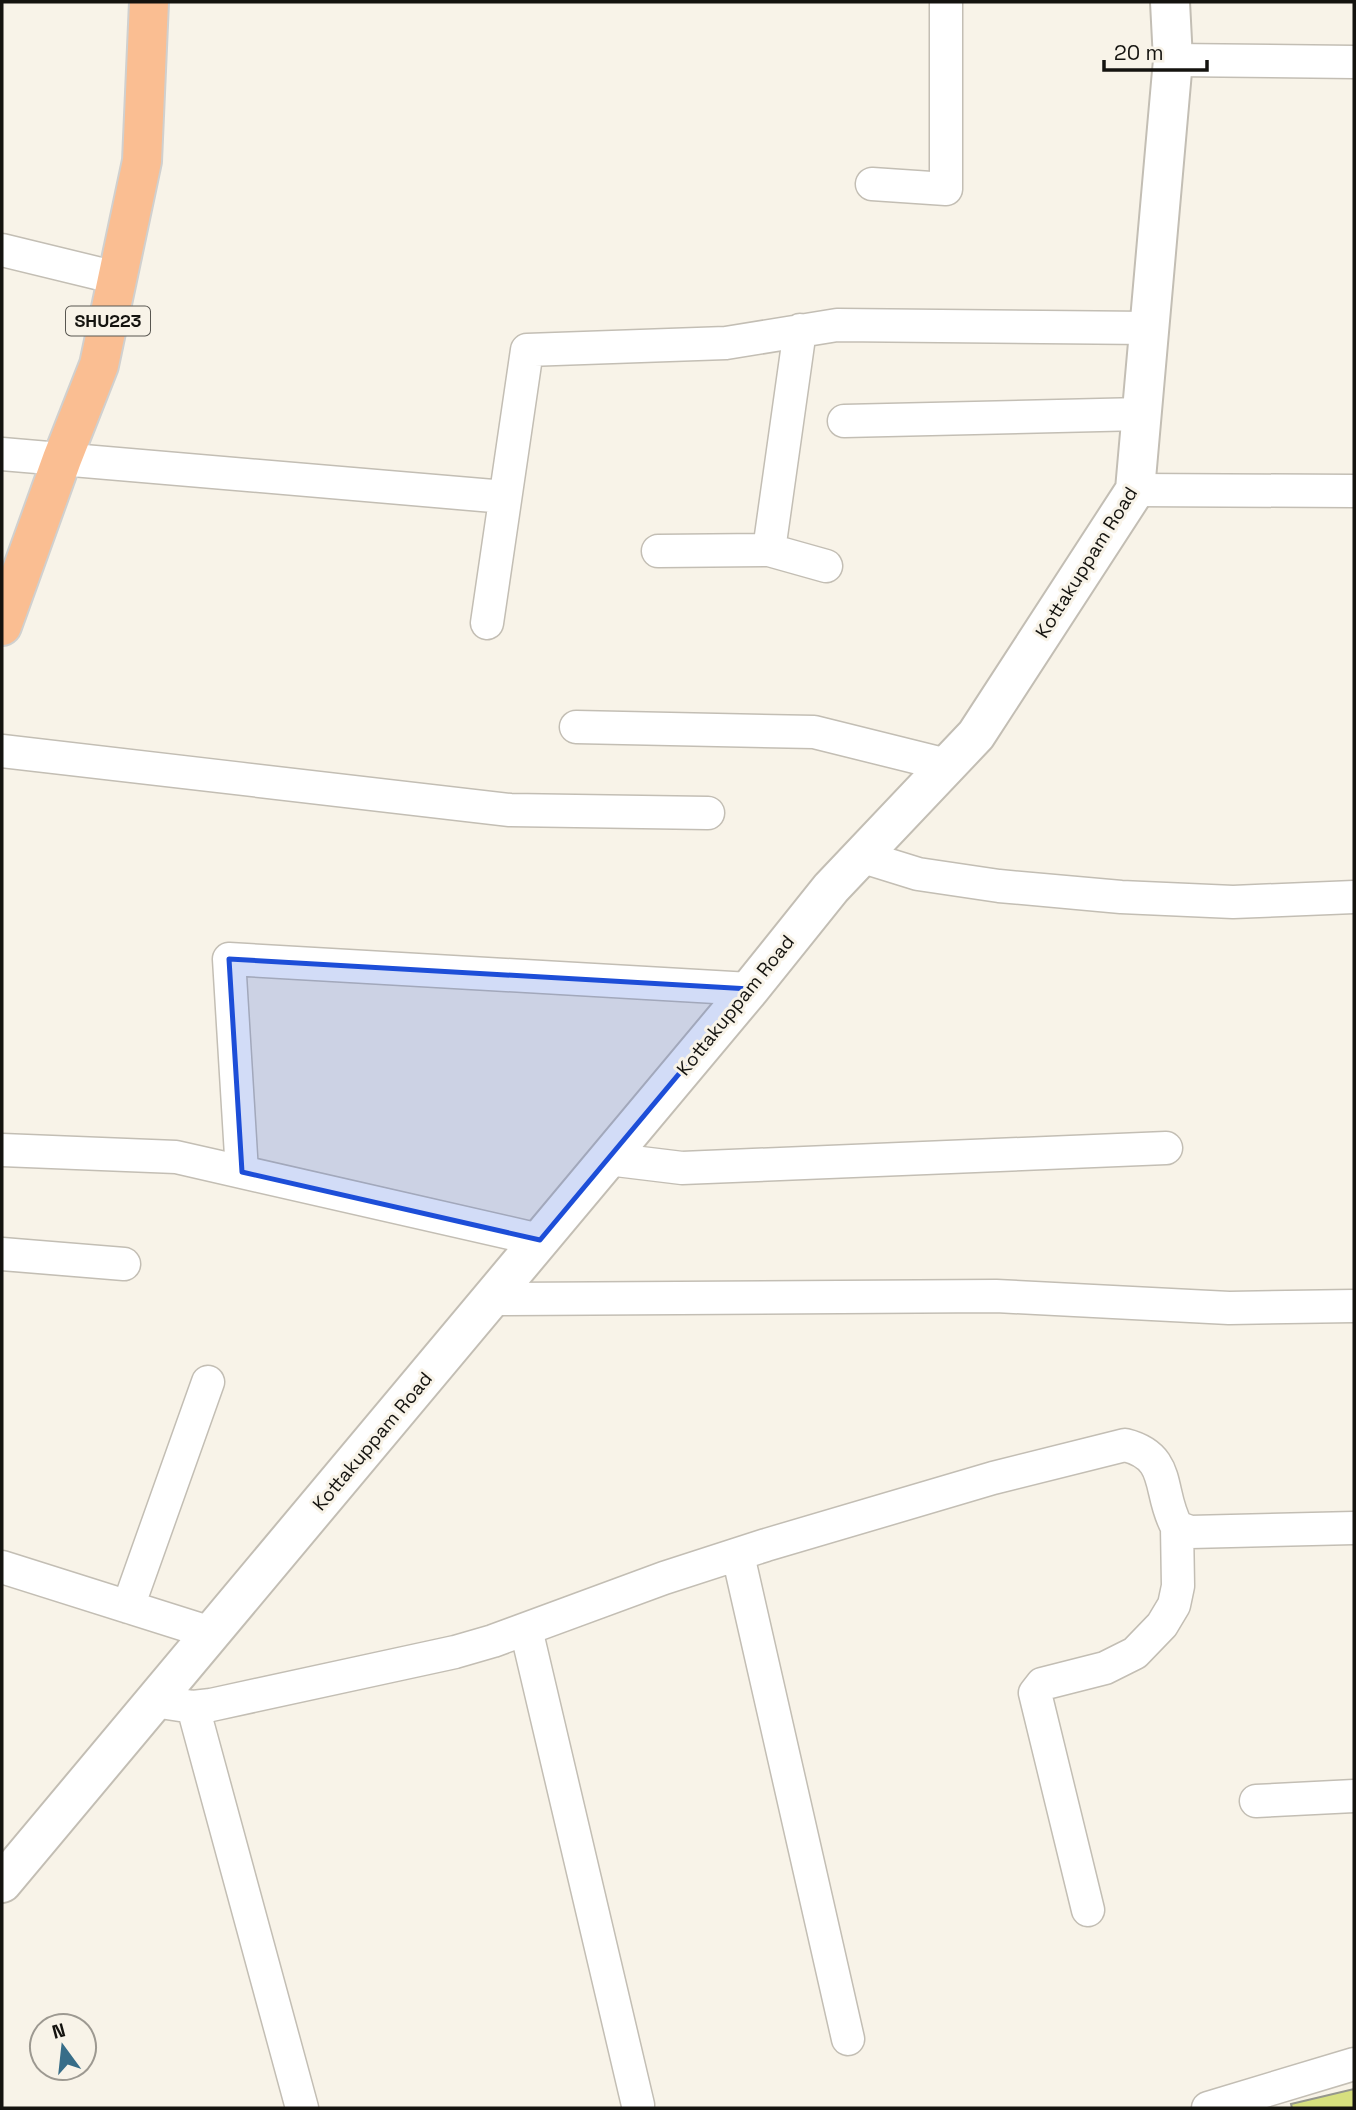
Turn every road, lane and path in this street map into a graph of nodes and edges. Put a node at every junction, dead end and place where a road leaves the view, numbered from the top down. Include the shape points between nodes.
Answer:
1 (149, 2) edge
2 (946, 2) edge
3 (1170, 2) edge
4 (1174, 60) junction
5 (1354, 62) edge
6 (872, 184) dead end
7 (2, 250) edge
8 (117, 278) junction
9 (1149, 328) junction
10 (800, 330) junction
11 (1142, 414) junction
12 (844, 421) dead end
13 (2, 454) edge
14 (62, 459) junction
15 (1135, 490) junction
16 (1354, 491) edge
17 (505, 498) junction
18 (769, 550) junction
19 (658, 551) dead end
20 (826, 566) dead end
21 (487, 623) dead end
22 (2, 626) edge
23 (576, 727) dead end
24 (2, 751) edge
25 (947, 765) junction
26 (708, 813) dead end
27 (860, 856) junction
28 (1354, 897) edge
29 (750, 989) junction
30 (1166, 1148) dead end
31 (2, 1150) edge
32 (608, 1160) junction
33 (242, 1172) junction
34 (540, 1240) junction
35 (2, 1254) edge
36 (124, 1264) dead end
37 (491, 1299) junction
38 (1354, 1306) edge
39 (208, 1382) dead end
40 (1177, 1527) junction
41 (1354, 1528) edge
42 (738, 1555) junction
43 (2, 1567) edge
44 (128, 1607) junction
45 (526, 1629) junction
46 (211, 1633) junction
47 (154, 1701) junction
48 (193, 1707) junction
49 (1354, 1796) edge
50 (1256, 1801) dead end
51 (2, 1884) edge
52 (1088, 1910) dead end
53 (848, 2039) dead end
54 (1354, 2064) edge
55 (638, 2105) dead end
56 (302, 2108) edge
57 (1208, 2108) edge

1 - 8 main road, SHU223 via 142,161
2 - 6 street via 946,188
3 - 4 street, Kottakuppam Road
4 - 5 street
4 - 9 street, Kottakuppam Road
7 - 8 street
8 - 14 main road, SHU223 via 99,365
9 - 10 street via 837,325
9 - 11 street, Kottakuppam Road
10 - 17 street via 726,342 527,350
10 - 18 street
11 - 12 street
11 - 15 street, Kottakuppam Road
13 - 14 street
14 - 17 street
14 - 22 main road, SHU223
15 - 16 street
15 - 25 street, Kottakuppam Road via 976,735
17 - 21 street
18 - 19 street
18 - 20 street
23 - 25 street via 814,732
24 - 26 street via 510,810
25 - 27 street, Kottakuppam Road
27 - 28 street via 918,874 1107,896 1233,901
27 - 29 street, Kottakuppam Road
29 - 32 street, Kottakuppam Road
29 - 33 street via 229,958
30 - 32 street via 682,1168
31 - 33 street via 176,1157
32 - 34 street, Kottakuppam Road
33 - 34 street
34 - 37 street, Kottakuppam Road
35 - 36 street
37 - 38 street via 996,1296 1229,1308
37 - 46 street, Kottakuppam Road
39 - 44 street
40 - 41 street via 1191,1532
40 - 42 street via 1156,1463 1143,1450 1125,1445 993,1478
40 - 52 street via 1178,1586 1174,1605 1162,1625 1135,1653 1105,1668 1042,1684 1035,1692
42 - 45 street
42 - 53 street
43 - 44 street
44 - 46 street
45 - 48 street via 455,1652
45 - 55 street
46 - 47 street, Kottakuppam Road
47 - 48 street
47 - 51 street, Kottakuppam Road
48 - 56 street
49 - 50 street
54 - 57 street

